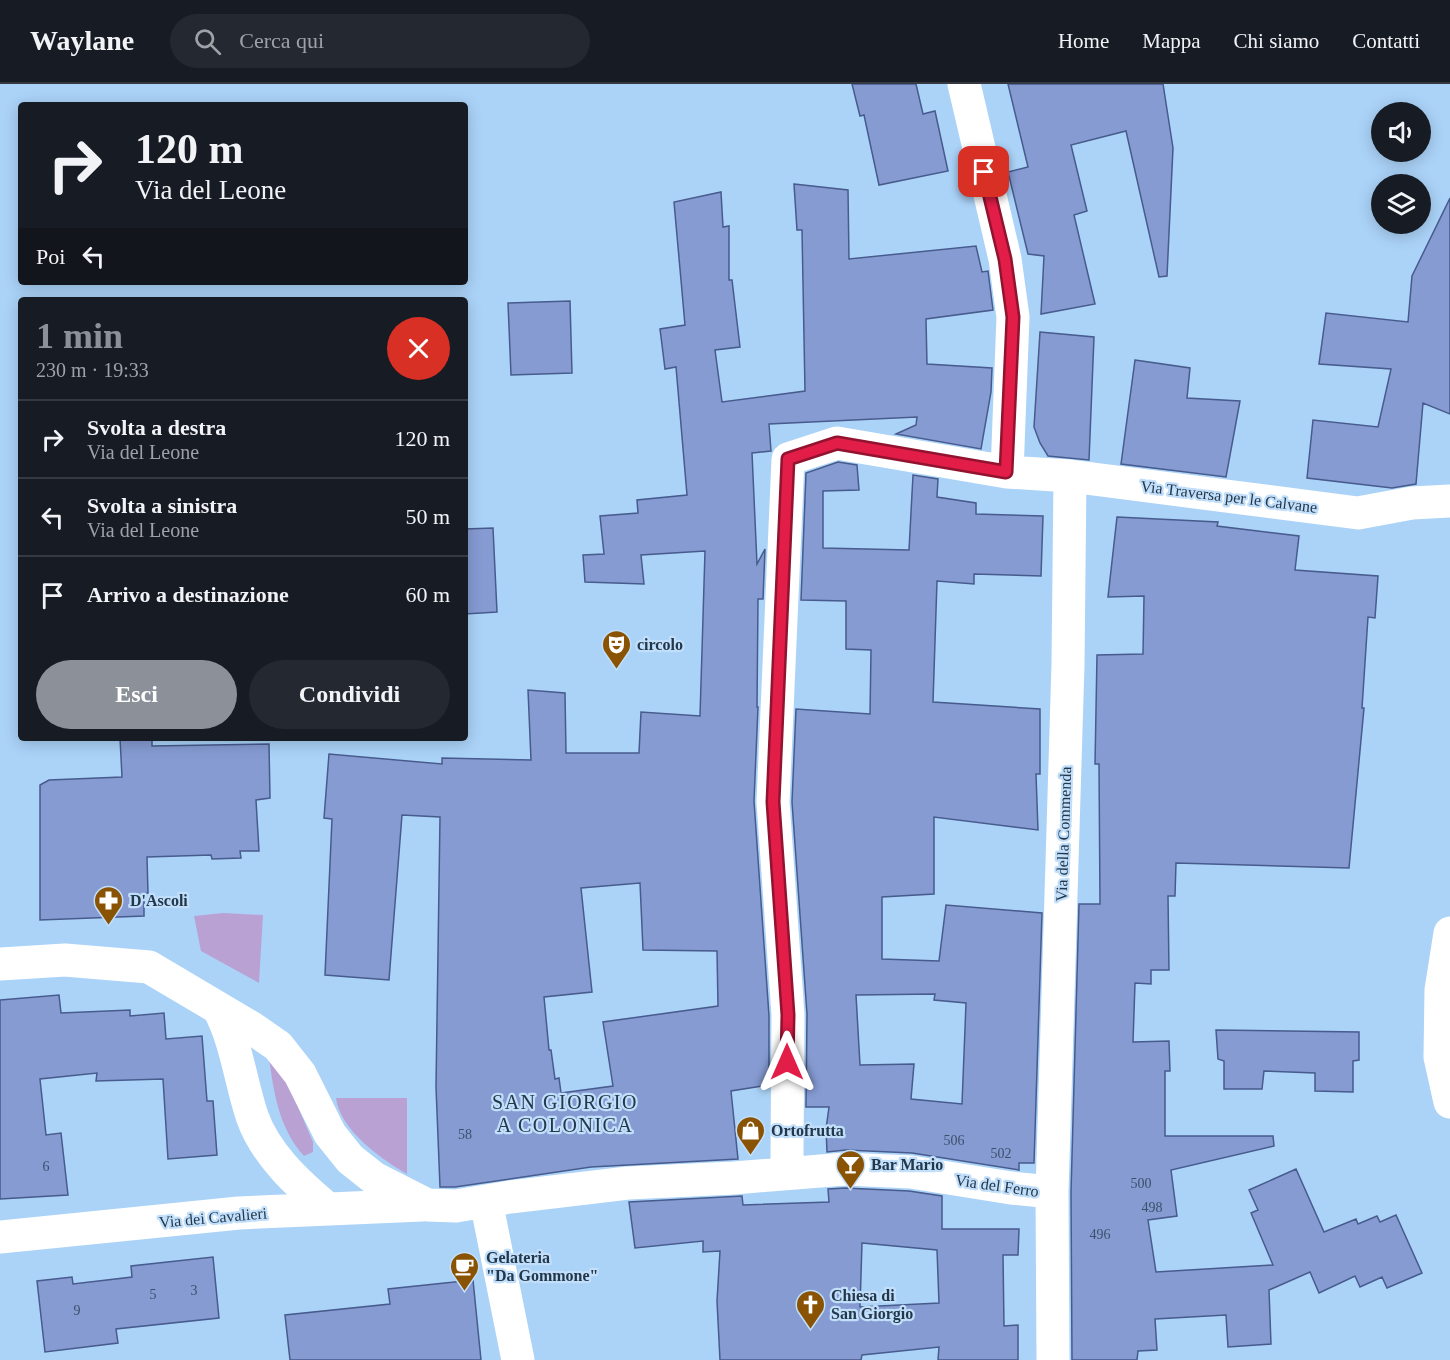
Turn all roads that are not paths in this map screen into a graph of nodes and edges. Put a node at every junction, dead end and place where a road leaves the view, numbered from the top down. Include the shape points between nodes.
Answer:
1 (964, 84) edge
2 (1006, 472) junction
3 (1070, 476) junction
4 (1450, 501) edge
5 (1450, 933) edge
6 (0, 964) edge
7 (219, 1009) junction
8 (1450, 1102) edge
9 (789, 1173) junction
10 (1052, 1192) junction
11 (486, 1202) junction
12 (427, 1205) junction
13 (328, 1209) junction
14 (0, 1237) edge
15 (518, 1360) edge
16 (1053, 1360) edge

1 - 2 street via 1005,259 1013,317
2 - 3 street, Via Traversa per le Calvane
2 - 9 street, Via Traversa per le Calvane via 837,443 788,459 773,802 788,1015
3 - 4 street, Via Traversa per le Calvane via 1358,513
3 - 10 street, Via della Commenda
5 - 8 street via 1441,990 1440,1057
6 - 7 street via 65,960 149,967
7 - 12 street via 278,1046 300,1074 330,1134 350,1159 374,1178
7 - 13 street via 230,1030 252,1117 266,1143 302,1186
9 - 10 street, Via del Ferro via 845,1169 911,1172
9 - 11 street, Via del Ferro via 628,1183
10 - 16 street, Via del Ferro
11 - 12 street, Via dei Cavalieri
11 - 15 street
12 - 13 street, Via dei Cavalieri
13 - 14 street, Via dei Cavalieri

